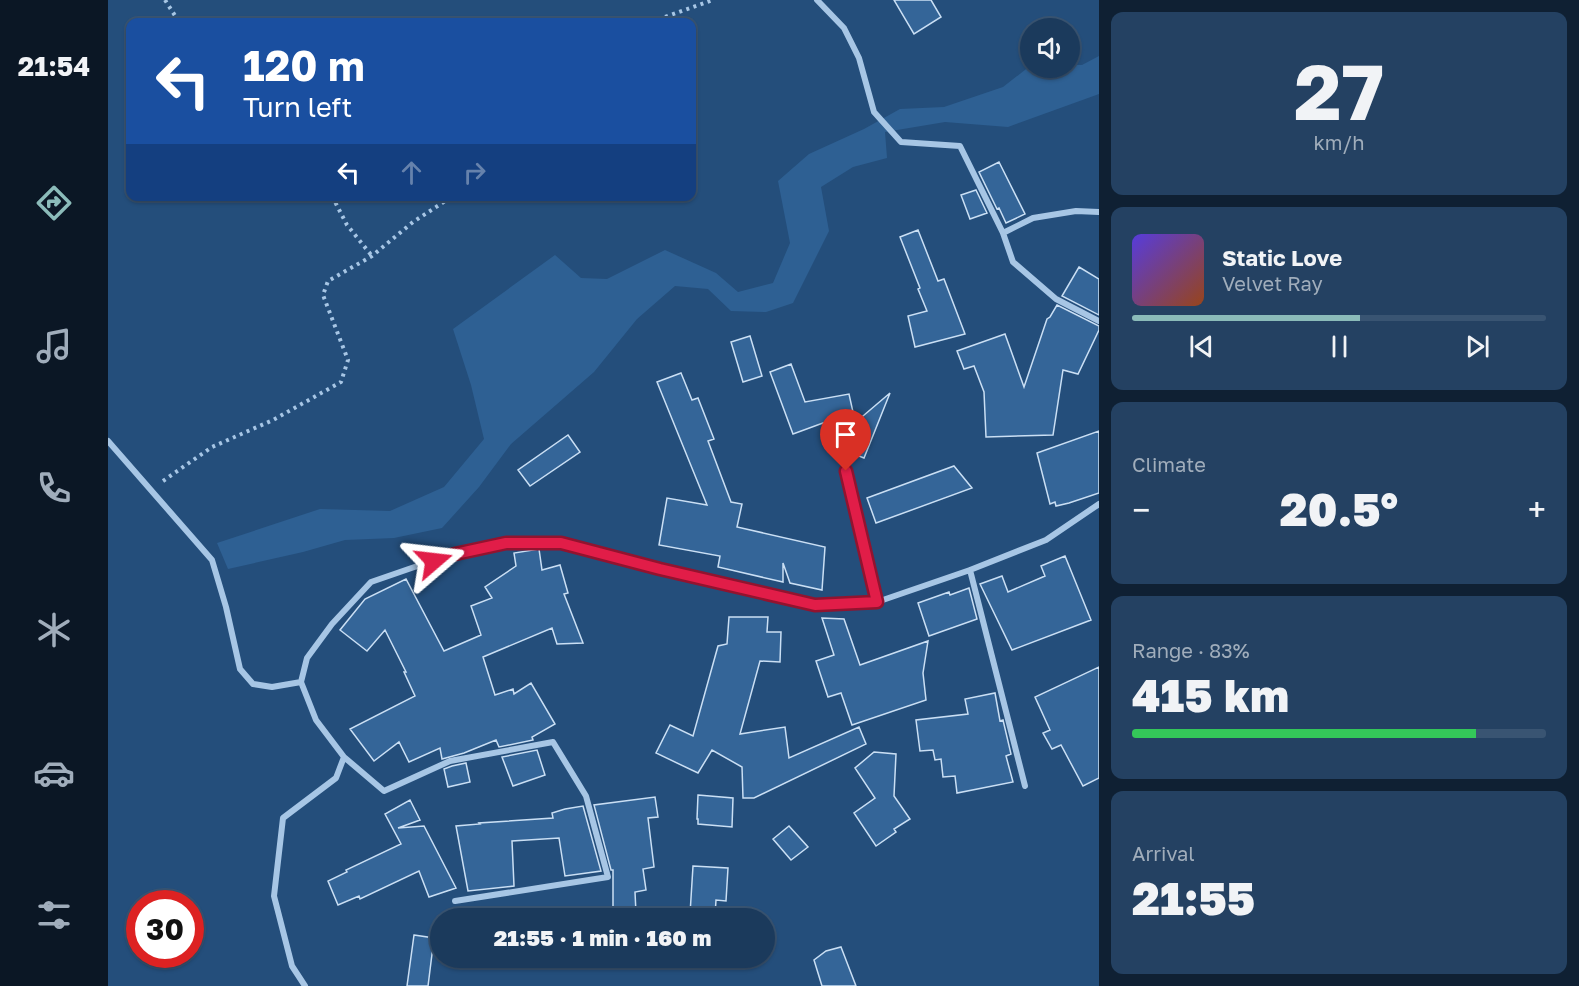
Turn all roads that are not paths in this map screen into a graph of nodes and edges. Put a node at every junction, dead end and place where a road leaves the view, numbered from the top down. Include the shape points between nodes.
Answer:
1 (817, 0) edge
2 (1099, 212) edge
3 (1003, 233) junction
4 (1099, 321) edge
5 (108, 441) edge
6 (846, 471) dead end
7 (1099, 504) edge
8 (970, 570) junction
9 (877, 602) junction
10 (301, 682) junction
11 (344, 757) junction
12 (1025, 786) dead end
13 (455, 902) dead end
14 (305, 986) edge

1 - 3 street via 844,27 860,58 874,112 901,142 960,146
2 - 3 street via 1076,211 1032,218
3 - 4 street via 1013,262 1056,299
5 - 10 street via 212,560 240,669 253,684 272,687
6 - 9 street
7 - 8 street via 1046,540
8 - 9 street
8 - 12 street
9 - 10 street via 815,605 561,543 506,543 455,554 371,582 307,658
10 - 11 street via 316,720
11 - 13 street via 384,791 450,761 553,742 586,796 608,877
11 - 14 street via 336,778 283,818 274,896 292,966

